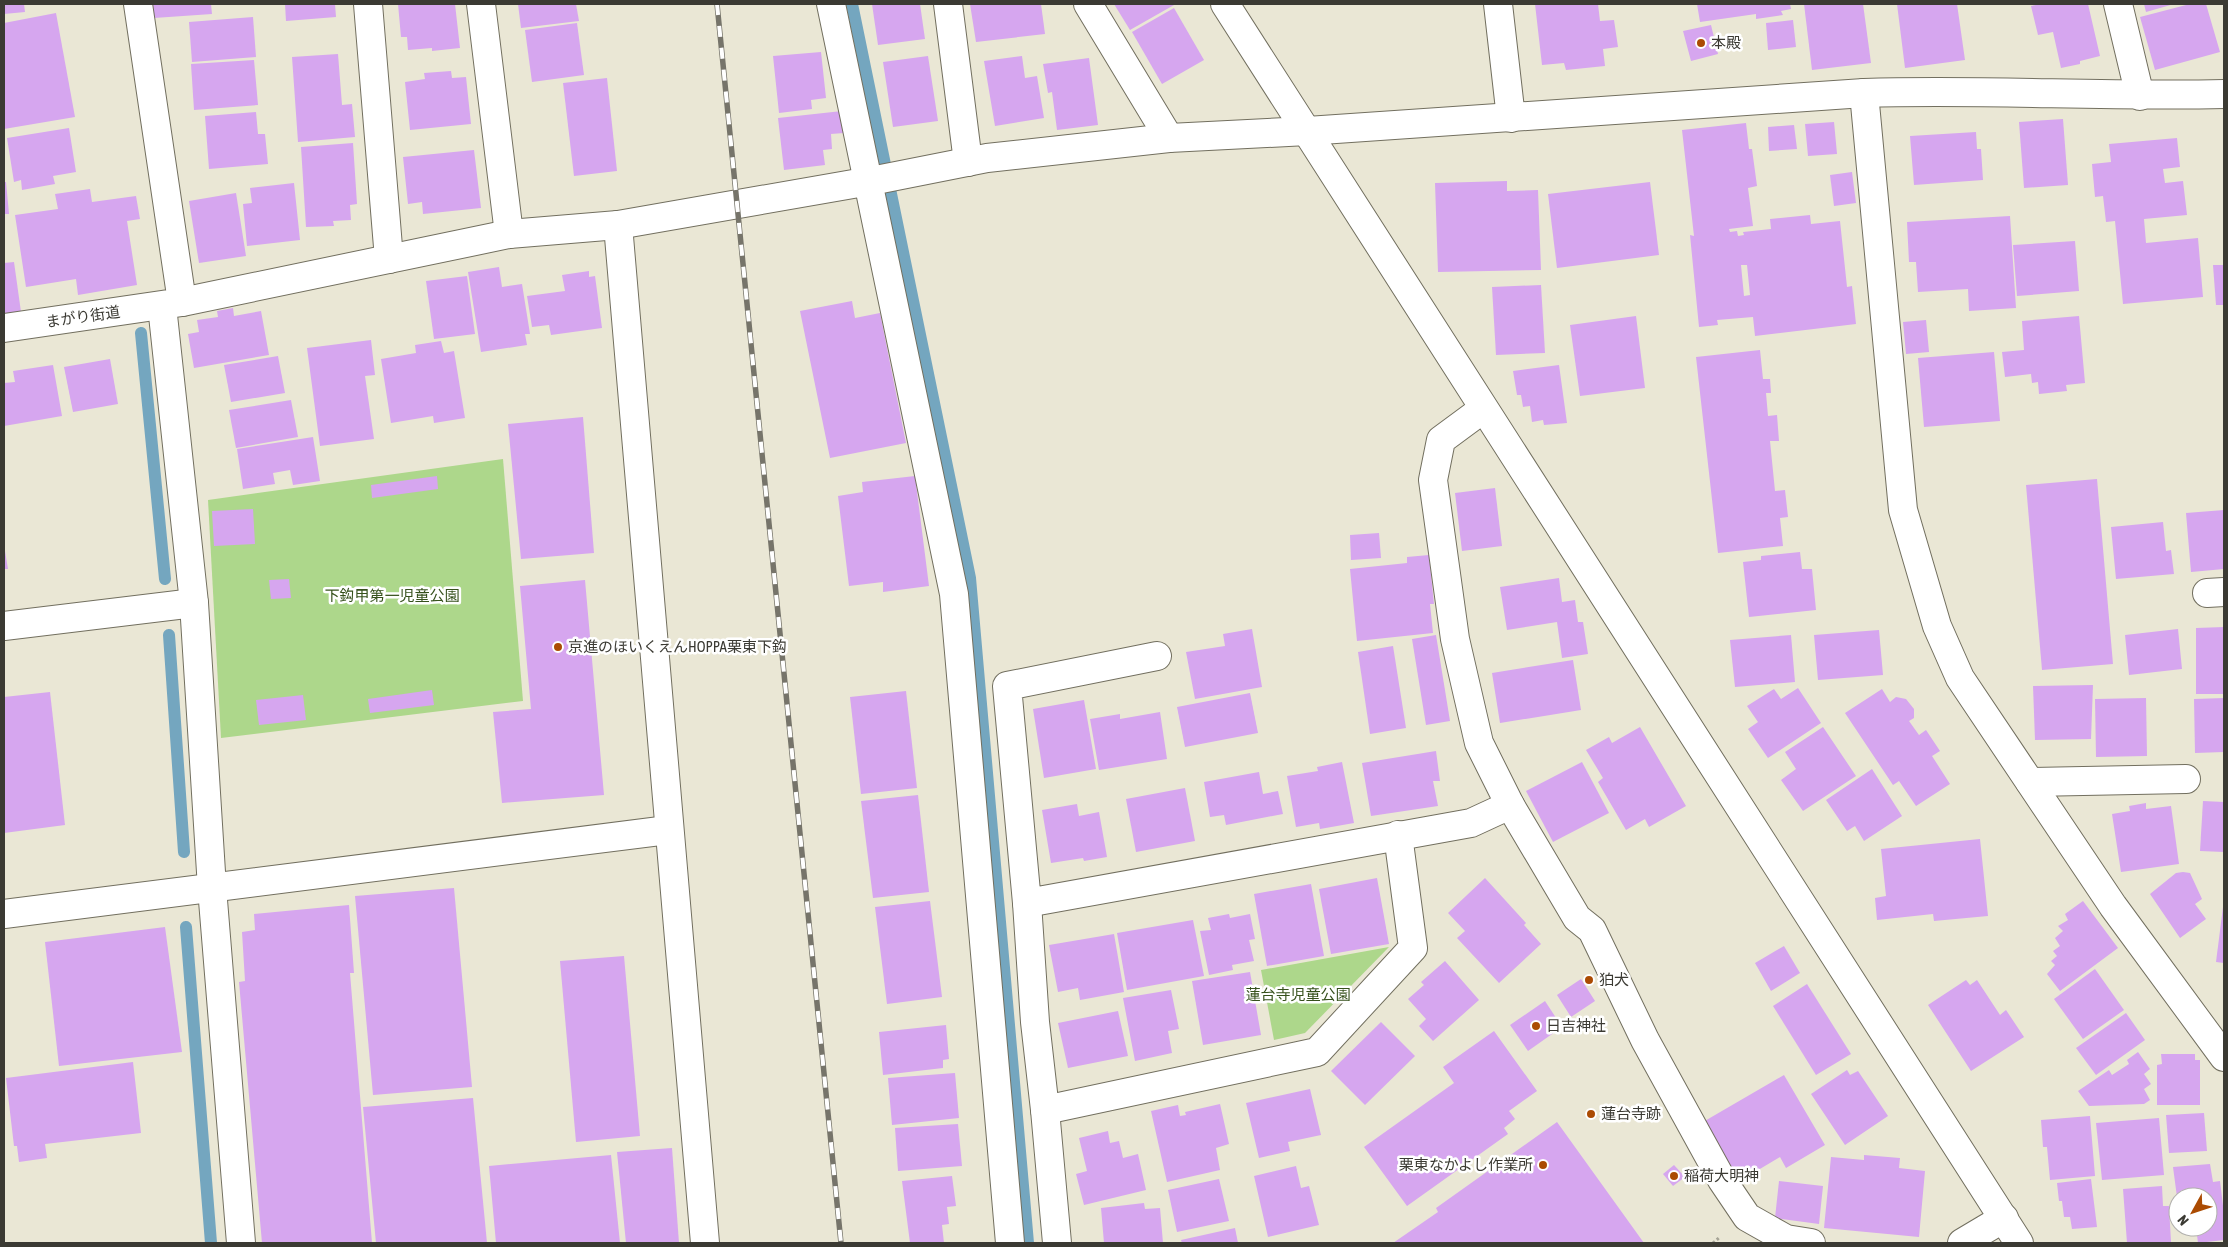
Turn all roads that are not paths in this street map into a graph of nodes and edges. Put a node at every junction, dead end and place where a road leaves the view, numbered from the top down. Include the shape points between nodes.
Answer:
1 (138, 4) edge
2 (368, 4) edge
3 (481, 4) edge
4 (831, 4) edge
5 (948, 4) edge
6 (1088, 4) edge
7 (1225, 4) edge
8 (1498, 4) edge
9 (2118, 4) edge
10 (1864, 93) junction
11 (2224, 94) edge
12 (2140, 96) junction
13 (1511, 118) junction
14 (1307, 131) junction
15 (1169, 138) junction
16 (968, 162) junction
17 (880, 180) junction
18 (618, 226) junction
19 (509, 234) junction
20 (389, 259) junction
21 (172, 304) junction
22 (4, 328) edge
23 (1483, 408) junction
24 (194, 603) junction
25 (4, 626) edge
26 (1157, 656) dead end
27 (2186, 779) dead end
28 (2030, 782) junction
29 (1510, 805) junction
30 (668, 830) junction
31 (1398, 835) junction
32 (212, 888) junction
33 (1027, 903) junction
34 (4, 914) edge
35 (2224, 1057) edge
36 (1044, 1110) junction
37 (2004, 1218) junction
38 (241, 1243) edge
39 (705, 1243) edge
40 (1010, 1243) edge
41 (1057, 1243) edge
42 (1811, 1243) edge
43 (1962, 1243) edge
44 (2019, 1243) edge

1 - 21 street
2 - 20 street
3 - 19 street
4 - 17 street
5 - 16 street
6 - 15 street
7 - 14 street
8 - 13 street
9 - 12 street
10 - 12 street, まがり街道 via 1932,91
10 - 13 street, まがり街道
10 - 28 street via 1903,510 1937,626 1960,678
11 - 12 street, まがり街道
13 - 14 street, まがり街道
14 - 15 street, まがり街道
14 - 23 street
15 - 16 street, まがり街道
16 - 17 street, まがり街道
17 - 18 street, まがり街道
17 - 40 street via 954,594
18 - 19 street, まがり街道
18 - 30 street
19 - 20 street, まがり街道
20 - 21 street, まがり街道
21 - 22 street, まがり街道
21 - 24 street
23 - 29 street via 1441,440 1432,480 1455,639 1479,743
23 - 37 street
24 - 25 street
24 - 32 street
26 - 33 street via 1007,686
27 - 28 street
28 - 35 street via 2113,906
29 - 31 street via 1471,823
29 - 42 street via 1577,918 1592,930 1645,1040 1722,1180 1747,1217 1786,1239
30 - 32 street
30 - 39 street
31 - 33 street
31 - 36 street via 1413,948 1317,1052
32 - 34 street
32 - 38 street
33 - 36 street
36 - 41 street
37 - 43 street
37 - 44 street

